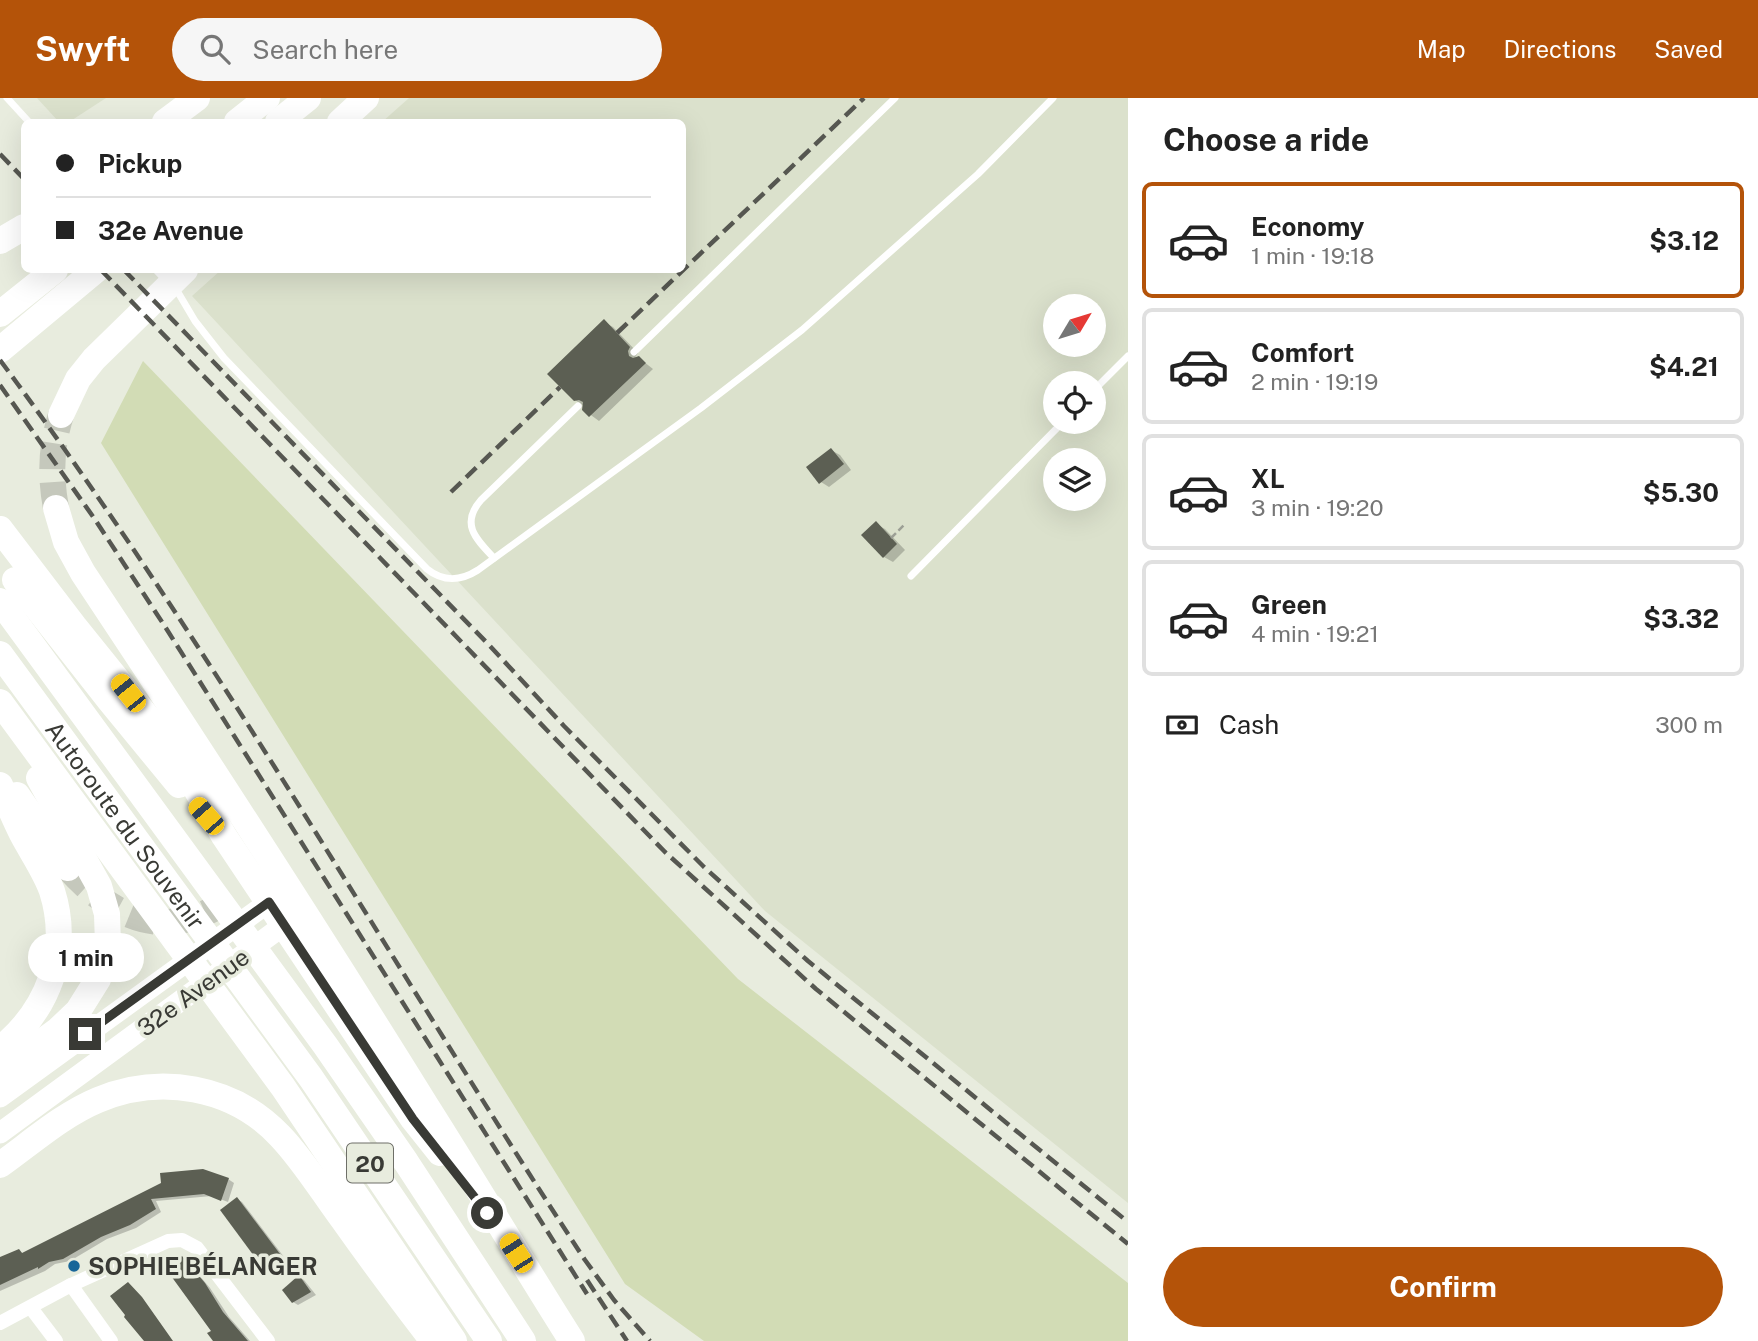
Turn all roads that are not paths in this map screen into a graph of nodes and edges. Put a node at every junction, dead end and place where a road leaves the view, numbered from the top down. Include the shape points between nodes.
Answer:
1 (7, 98) edge
2 (197, 98) edge
3 (267, 98) edge
4 (308, 98) edge
5 (366, 98) edge
6 (895, 98) edge
7 (1053, 98) edge
8 (26, 119) edge
9 (169, 119) edge
10 (241, 119) edge
11 (282, 119) edge
12 (343, 119) edge
13 (21, 229) edge
14 (0, 241) edge
15 (51, 273) edge
16 (92, 273) edge
17 (162, 273) edge
18 (182, 282) edge
19 (3, 312) edge
20 (0, 350) edge
21 (635, 352) dead end
22 (1128, 356) edge
23 (1106, 378) edge
24 (578, 406) dead end
25 (61, 415) tunnel mouth
26 (1051, 434) edge
27 (56, 508) tunnel mouth
28 (0, 529) edge
29 (494, 558) junction
30 (0, 559) edge
31 (911, 576) dead end
32 (0, 601) edge
33 (0, 654) edge
34 (0, 702) edge
35 (0, 709) edge
36 (0, 771) edge
37 (0, 785) edge
38 (224, 836) junction
39 (68, 868) tunnel mouth
40 (253, 892) junction
41 (284, 925) junction
42 (0, 1049) edge
43 (0, 1072) edge
44 (0, 1097) edge
45 (0, 1133) edge
46 (0, 1165) edge
47 (502, 1231) junction
48 (71, 1285) junction
49 (31, 1308) junction
50 (0, 1323) edge
51 (56, 1341) edge
52 (111, 1341) edge
53 (268, 1341) edge
54 (433, 1341) edge
55 (454, 1341) edge
56 (489, 1341) edge
57 (523, 1341) edge
58 (572, 1341) edge

1 - 8 lane
2 - 9 highway
3 - 10 highway
4 - 11 highway
5 - 12 highway
6 - 21 lane
7 - 29 lane via 978,174 802,330
13 - 14 highway
15 - 19 highway
16 - 20 highway
17 - 18 lane
18 - 25 highway via 113,339 85,369
18 - 29 lane via 195,321 224,358 427,569 447,579 464,578
22 - 23 lane
24 - 29 lane via 471,513 474,534
26 - 31 lane
27 - 47 highway via 66,542 83,573 279,873
28 - 38 highway via 169,744
30 - 38 highway via 153,755
32 - 57 highway, Autoroute du Souvenir / 20 via 270,967
33 - 56 highway, Autoroute du Souvenir / 20 via 247,989 395,1198
34 - 55 highway via 229,1012
35 - 43 highway via 99,886 108,936 98,979 78,1011
36 - 39 highway
37 - 42 highway via 51,889 59,935 52,980 43,1001 24,1028
38 - 40 highway
40 - 41 highway
40 - 44 main road, 32e Avenue
41 - 45 main road, 32e Avenue
41 - 47 highway via 413,1119
46 - 54 highway via 75,1112 120,1092 167,1086 219,1096 259,1118 290,1147
47 - 58 highway
48 - 49 street
48 - 52 street
48 - 53 street via 168,1241 182,1240 197,1248
49 - 50 street
49 - 51 street

